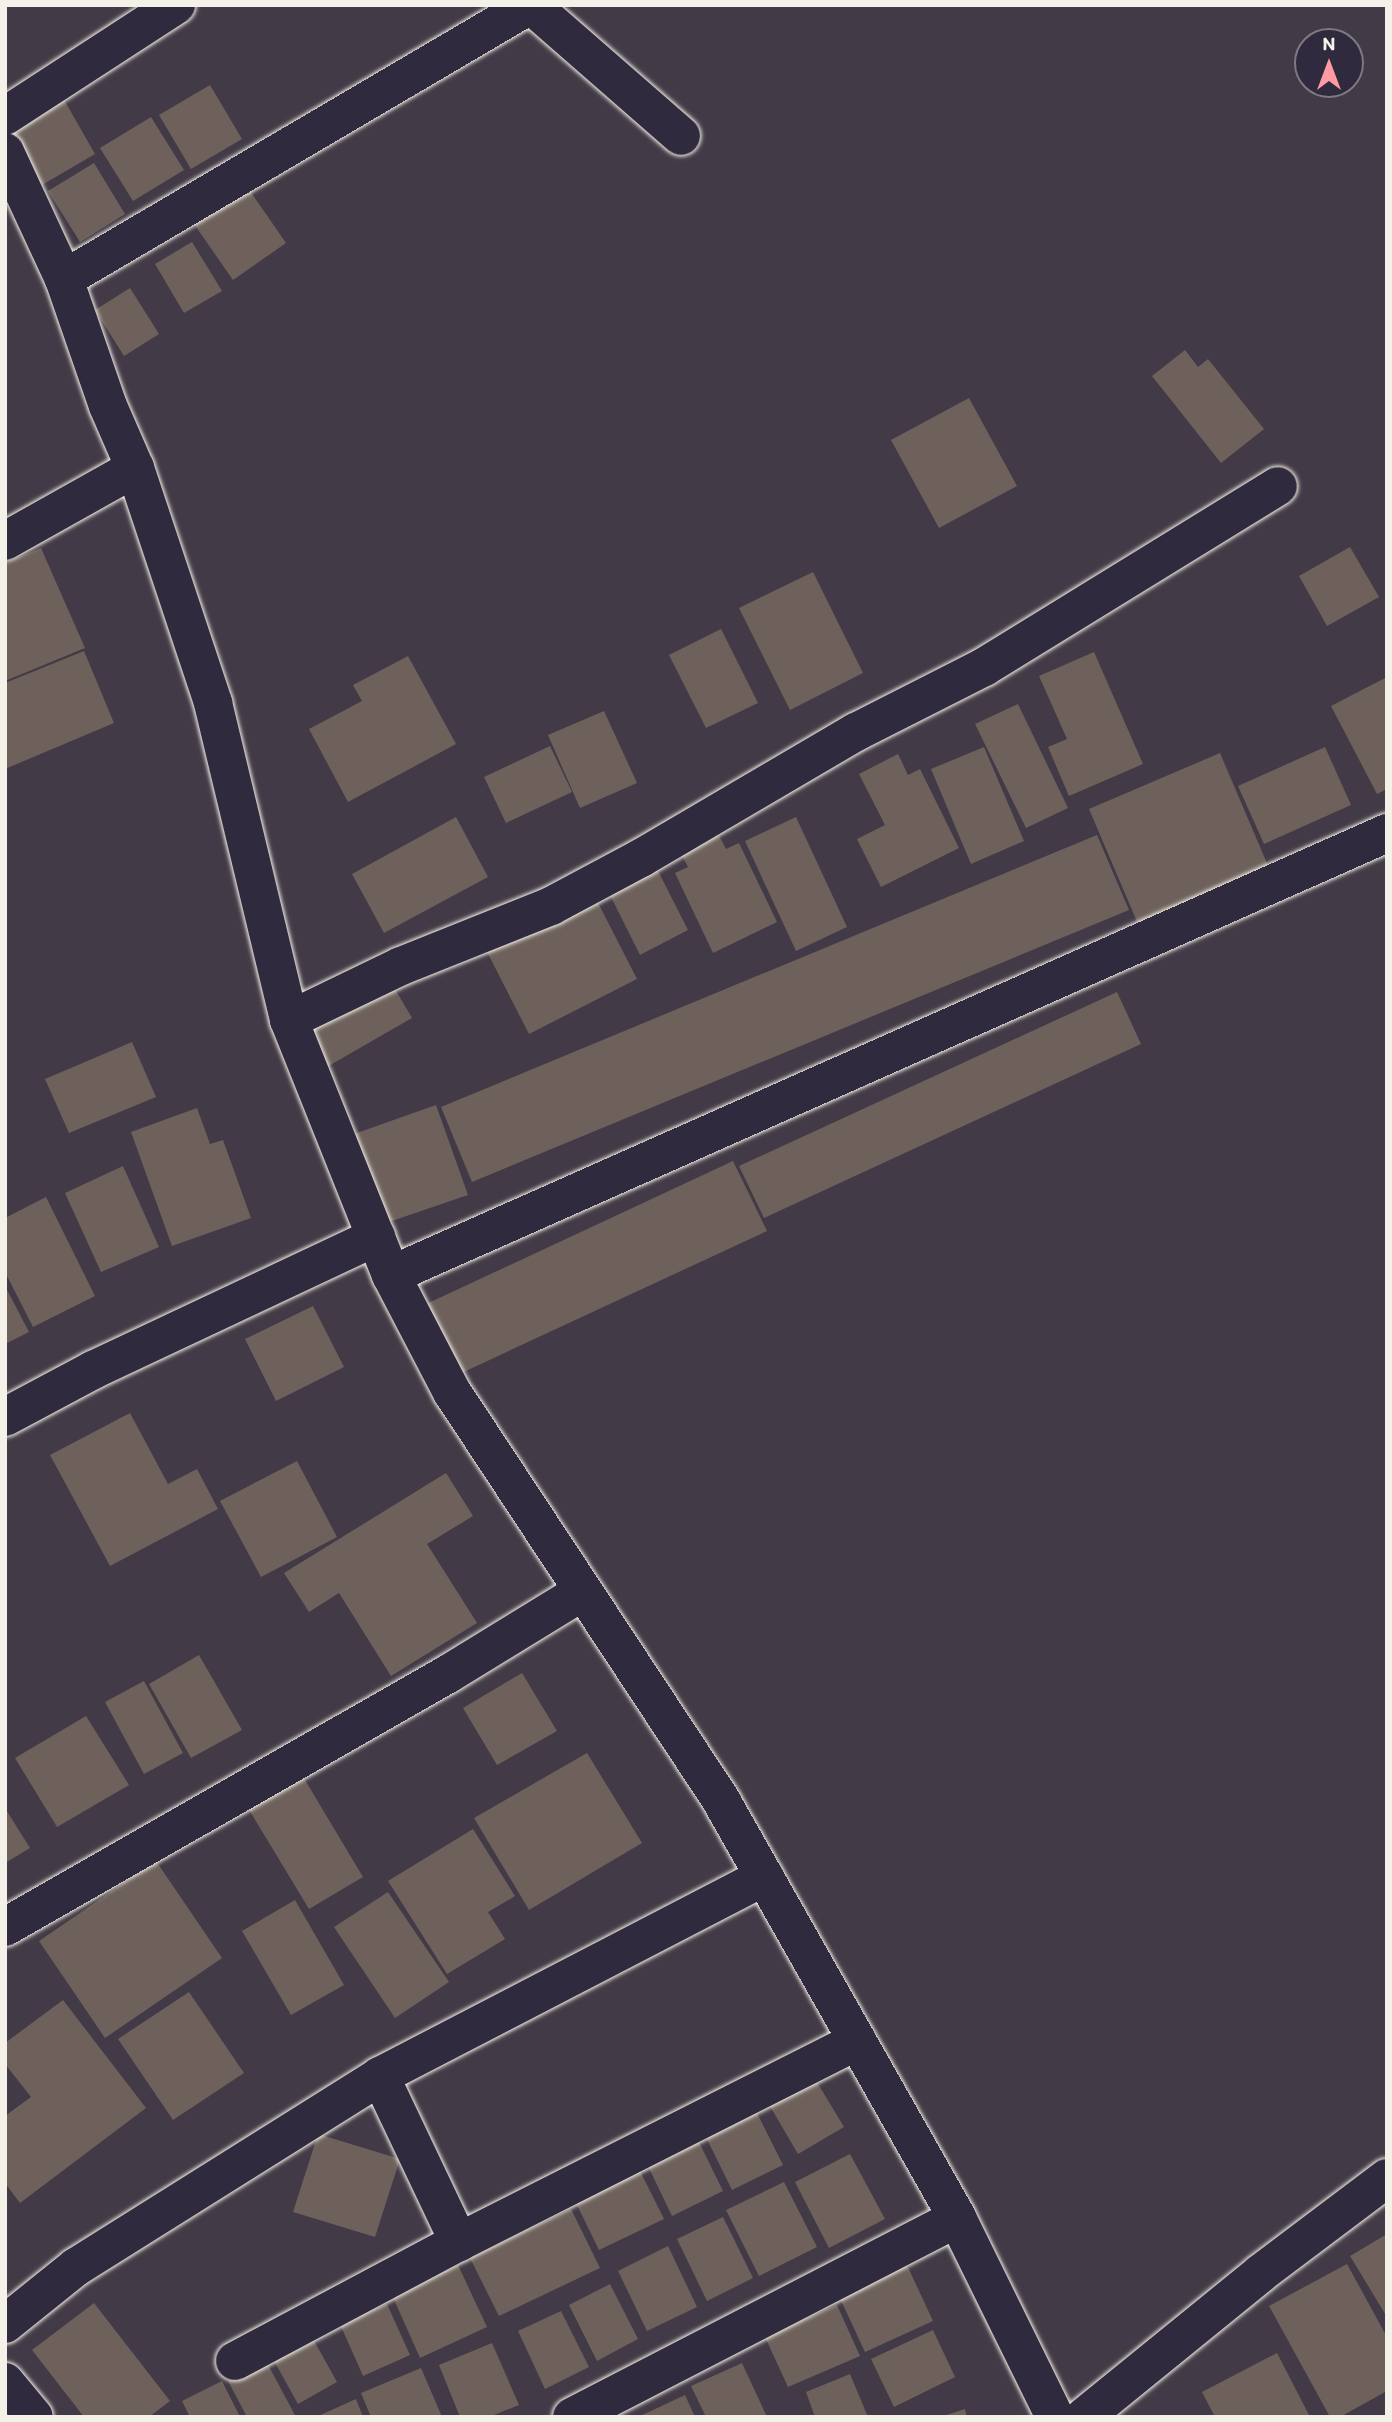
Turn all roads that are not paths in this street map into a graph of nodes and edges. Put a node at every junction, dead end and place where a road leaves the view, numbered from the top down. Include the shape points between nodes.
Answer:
1 (176, 5) edge
2 (531, 5) edge
3 (5, 116) edge
4 (681, 135) dead end
5 (5, 152) edge
6 (19, 214) edge
7 (64, 279) junction
8 (135, 468) junction
9 (1278, 486) dead end
10 (5, 541) edge
11 (1387, 833) edge
12 (289, 1020) junction
13 (376, 1237) junction
14 (391, 1275) junction
15 (5, 1417) edge
16 (582, 1592) junction
17 (764, 1877) junction
18 (5, 1927) edge
19 (857, 2041) junction
20 (380, 2076) junction
21 (1387, 2178) edge
22 (957, 2218) junction
23 (459, 2242) junction
24 (5, 2324) edge
25 (235, 2361) dead end
26 (5, 2382) edge
27 (34, 2417) edge
28 (572, 2417) edge
29 (1055, 2417) edge
30 (1084, 2417) edge

1 - 3 street
2 - 4 street
2 - 7 street
5 - 6 street
6 - 7 street
7 - 8 street
8 - 10 street
8 - 12 street via 213,703
9 - 12 street via 984,667 856,732 641,858 551,906 401,966
11 - 14 street
12 - 13 street
13 - 14 street
13 - 15 street via 93,1370
14 - 16 street via 452,1392
16 - 17 street via 722,1802
16 - 18 street via 448,1674
17 - 19 street
17 - 20 street
19 - 22 street
19 - 23 street
20 - 23 street
20 - 24 street via 76,2267
21 - 30 street
22 - 28 street
22 - 29 street
23 - 25 street
26 - 27 street

